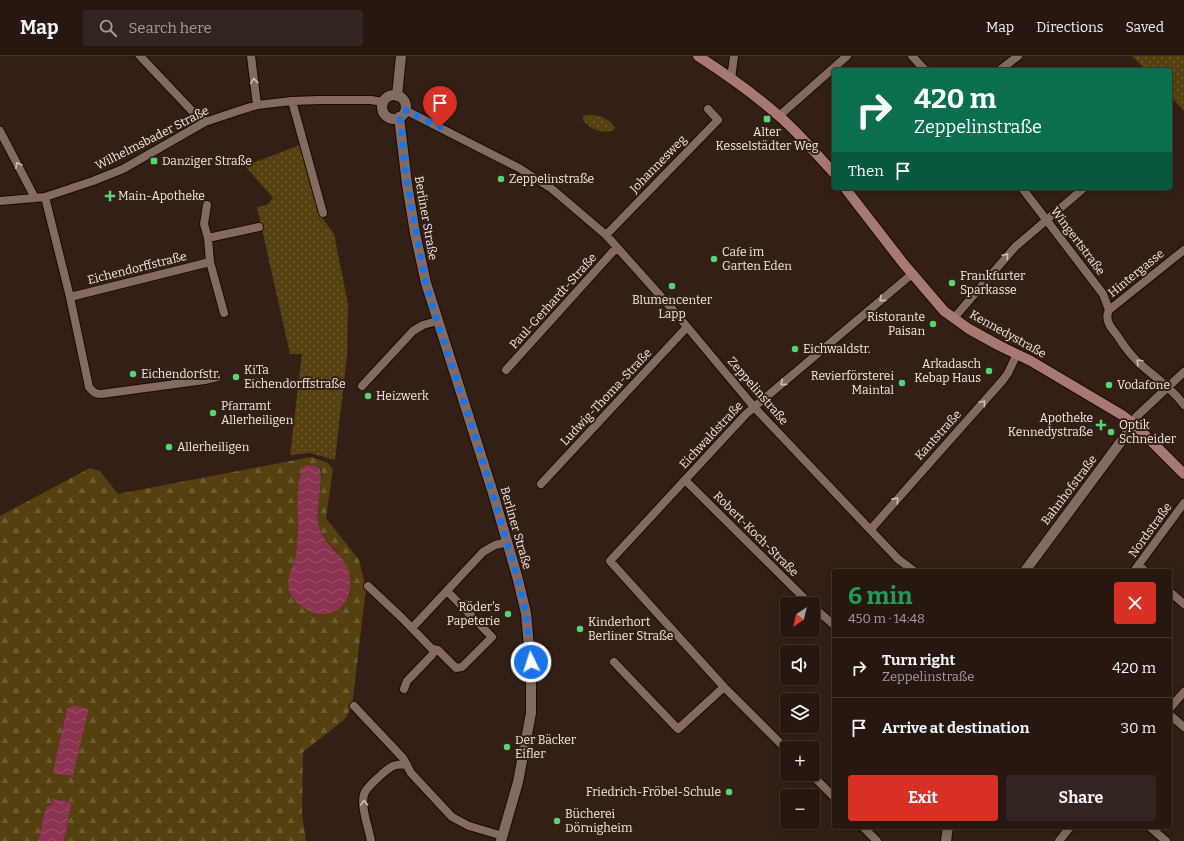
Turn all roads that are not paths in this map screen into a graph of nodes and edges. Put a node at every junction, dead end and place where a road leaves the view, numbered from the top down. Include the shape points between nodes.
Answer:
1 (140, 56) edge
2 (251, 56) edge
3 (401, 56) edge
4 (698, 56) edge
5 (734, 56) edge
6 (847, 56) edge
7 (912, 56) edge
8 (1018, 56) edge
9 (833, 68) edge
10 (923, 68) edge
11 (1003, 68) edge
12 (832, 69) edge
13 (731, 79) junction
14 (397, 96) junction
15 (292, 101) junction
16 (383, 102) junction
17 (257, 106) junction
18 (708, 109) dead end
19 (402, 114) junction
20 (779, 116) junction
21 (205, 122) junction
22 (0, 131) edge
23 (832, 171) edge
24 (850, 190) edge
25 (1024, 190) edge
26 (1082, 190) edge
27 (45, 197) junction
28 (35, 198) junction
29 (0, 201) edge
30 (207, 205) dead end
31 (323, 213) dead end
32 (1047, 219) junction
33 (259, 227) dead end
34 (606, 235) junction
35 (208, 238) junction
36 (617, 247) junction
37 (1184, 251) edge
38 (210, 262) junction
39 (912, 274) junction
40 (70, 297) junction
41 (1109, 310) junction
42 (224, 313) dead end
43 (954, 318) junction
44 (437, 321) junction
45 (688, 327) junction
46 (1017, 354) junction
47 (506, 370) dead end
48 (1184, 372) edge
49 (217, 376) dead end
50 (362, 386) dead end
51 (1168, 388) junction
52 (1184, 405) edge
53 (754, 407) junction
54 (1134, 424) junction
55 (1184, 474) edge
56 (685, 480) junction
57 (541, 484) dead end
58 (1184, 503) edge
59 (871, 529) junction
60 (508, 542) junction
61 (911, 569) edge
62 (1026, 569) edge
63 (1139, 569) edge
64 (368, 586) dead end
65 (447, 591) junction
66 (1172, 594) edge
67 (803, 597) edge
68 (1184, 604) edge
69 (820, 613) edge
70 (832, 624) edge
71 (412, 628) junction
72 (432, 649) junction
73 (614, 662) dead end
74 (724, 687) junction
75 (404, 689) dead end
76 (1184, 692) edge
77 (354, 706) dead end
78 (1172, 706) edge
79 (1172, 717) edge
80 (1184, 727) edge
81 (780, 743) edge
82 (407, 765) junction
83 (818, 781) edge
84 (832, 796) edge
85 (865, 829) edge
86 (948, 829) edge
87 (1068, 829) edge
88 (1152, 829) edge
89 (502, 839) edge
90 (371, 841) edge
91 (877, 841) edge
92 (946, 841) edge
93 (1059, 841) edge
94 (1166, 841) edge

1 - 21 street
17 -> 2 street
3 - 14 street
4 - 13 main road
5 - 13 street
6 - 9 street
7 - 10 street
8 - 11 street
12 - 20 street
13 - 20 main road
14 - 16 street via 389,96
14 - 19 street via 404,101
15 - 16 street, Wilhelmsbader Straße
15 - 17 street, Wilhelmsbader Straße
15 - 31 street
16 - 19 street via 382,109 385,115 392,119
17 - 21 street, Wilhelmsbader Straße
18 - 34 street, Johannesweg via 718,120
19 - 34 street, Zeppelinstraße via 518,168 552,189
19 - 44 street, Berliner Straße via 405,172 415,233
20 - 23 main road
21 - 27 street, Wilhelmsbader Straße via 123,169
28 -> 22 street
24 - 39 main road, Kennedystraße
25 - 32 street, Wingertstraße
26 - 32 street
27 - 28 street, Wilhelmsbader Straße
27 - 40 street
28 - 29 street, Wilhelmsbader Straße
30 - 35 street via 204,224
32 - 41 street, Wingertstraße via 1103,294
43 -> 32 street via 1012,250
33 - 35 street
34 - 36 street, Zeppelinstraße
35 - 38 street
36 - 45 street, Zeppelinstraße
36 - 47 street, Paul-Gerhardt-Straße
37 - 41 street, Hintergasse
38 - 40 street, Eichendorffstraße
38 - 42 street
39 - 43 main road, Kennedystraße
39 -> 53 street, Eichwaldstraße
40 - 49 street via 89,387 96,394 205,380
51 -> 41 street, Hintergasse via 1128,351 1107,320
43 - 46 main road, Kennedystraße via 969,329
44 - 50 street via 422,325 413,331
44 - 60 street, Berliner Straße
45 - 53 street, Zeppelinstraße
45 - 57 street, Ludwig-Thoma-Straße
46 - 54 main road, Kennedystraße via 1107,405
59 -> 46 street, Kantstraße via 1003,380
48 - 51 street
51 - 52 street, Hintergasse
51 - 54 street via 1136,417
53 - 56 street, Eichwaldstraße
53 - 59 street, Zeppelinstraße
54 - 55 main road, Kennedystraße
54 - 62 street, Bahnhofstraße
56 - 67 street, Robert-Koch-Straße
56 - 74 street, Eichwaldstraße via 610,561
58 - 63 street, Nordstraße
59 - 61 street, Zeppelinstraße via 898,559
60 - 65 street via 483,552
60 - 89 street, Berliner Straße via 526,613 532,694 523,761
64 - 71 street
65 - 71 street
65 - 72 street via 492,638 462,667 456,668 438,650
66 - 68 street
69 - 70 street
71 - 72 street
72 - 75 street via 432,655 407,681
73 - 74 street via 678,729
74 - 81 street
76 - 78 street
77 - 82 street
79 - 80 street
82 - 89 street via 411,773 452,816
90 -> 82 street via 363,803 364,794 394,764
83 - 84 street
85 - 91 street
86 - 92 street
87 - 93 street
88 - 94 street

